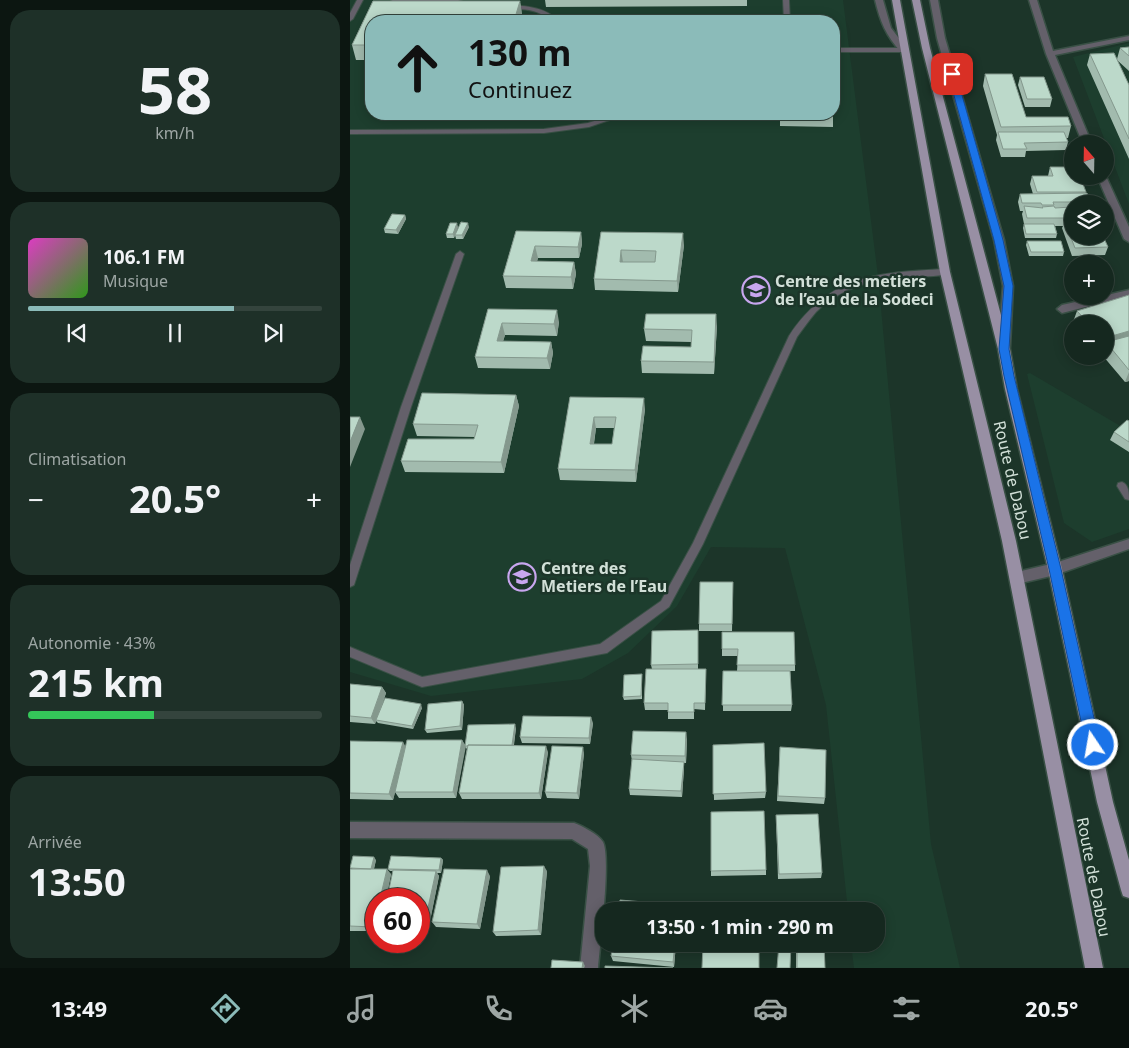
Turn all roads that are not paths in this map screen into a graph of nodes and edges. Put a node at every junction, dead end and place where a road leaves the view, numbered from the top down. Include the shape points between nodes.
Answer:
1 (360, 0) edge
2 (394, 0) edge
3 (455, 0) edge
4 (786, 0) edge
5 (879, 0) edge
6 (896, 0) edge
7 (916, 0) edge
8 (934, 0) edge
9 (1033, 0) edge
10 (470, 4) edge
11 (499, 6) edge
12 (548, 15) edge
13 (787, 15) edge
14 (350, 19) edge
15 (1129, 38) edge
16 (840, 50) edge
17 (904, 50) junction
18 (1050, 54) junction
19 (603, 120) edge
20 (350, 132) edge
21 (1084, 135) edge
22 (1106, 185) edge
23 (1129, 239) edge
24 (460, 254) dead end
25 (945, 272) junction
26 (1129, 293) edge
27 (1062, 309) dead end
28 (1004, 349) junction
29 (1122, 486) dead end
30 (1129, 496) edge
31 (1129, 544) edge
32 (1055, 569) junction
33 (1017, 578) junction
34 (350, 582) edge
35 (350, 652) edge
36 (350, 830) edge
37 (1129, 890) edge
38 (589, 968) edge
39 (1094, 968) edge

1 - 14 lane
2 - 3 lane
3 - 10 lane via 460,4
4 - 13 lane
5 - 17 street via 883,23 890,37
6 - 17 main road, Route de Dabou
7 - 28 main road, Route de Dabou via 928,58
8 - 28 street via 941,38 999,240 1008,286
9 - 18 street
11 - 12 lane via 538,10
15 - 18 street
16 - 17 lane
17 - 25 main road, Route de Dabou
18 - 21 street
19 - 20 lane via 544,130
22 - 23 street
24 - 34 lane via 406,406
25 - 33 main road, Route de Dabou
25 - 35 lane via 878,276 838,290 814,309 793,336 698,544 665,604 603,649 422,682
26 - 27 street
28 - 32 main road, Route de Dabou
29 - 30 lane
31 - 32 street
32 - 33 street
32 - 37 main road, Route de Dabou via 1105,802
33 - 39 main road, Route de Dabou
36 - 38 street via 574,831 596,846 598,866

